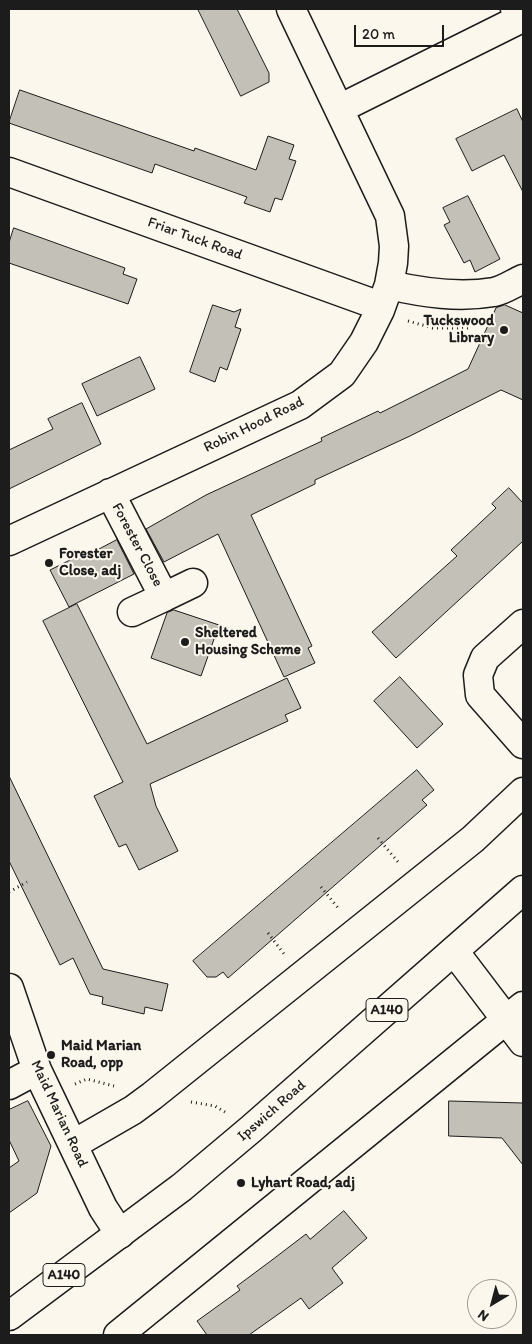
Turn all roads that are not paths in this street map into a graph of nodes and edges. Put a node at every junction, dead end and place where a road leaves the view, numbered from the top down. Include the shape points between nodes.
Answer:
1 (291, 9) edge
2 (519, 18) edge
3 (339, 109) junction
4 (9, 172) edge
5 (523, 279) edge
6 (496, 292) junction
7 (385, 296) junction
8 (523, 304) edge
9 (110, 493) junction
10 (9, 541) edge
11 (192, 583) dead end
12 (164, 597) junction
13 (132, 612) dead end
14 (523, 624) edge
15 (523, 744) edge
16 (523, 792) edge
17 (523, 890) edge
18 (454, 951) junction
19 (9, 988) edge
20 (516, 1013) edge
21 (523, 1042) edge
22 (37, 1070) junction
23 (9, 1085) edge
24 (74, 1144) junction
25 (120, 1234) junction
26 (9, 1316) edge
27 (118, 1335) edge

1 - 3 main road, Robin Hood Road
2 - 3 main road
3 - 7 main road, Robin Hood Road via 390,216 394,246
4 - 7 main road, Friar Tuck Road
5 - 6 main road
6 - 7 main road, Friar Tuck Road
6 - 8 main road
7 - 9 main road, Robin Hood Road via 364,342 342,374 300,405
9 - 10 main road, Robin Hood Road
9 - 12 main road, Forester Close
11 - 12 main road, Forester Close
12 - 13 main road, Forester Close
14 - 15 main road via 485,658 478,675 480,695
16 - 24 main road via 473,839 152,1096
17 - 18 main road, Ipswich Road / A140
18 - 20 main road
18 - 25 main road, Ipswich Road / A140 via 251,1130
19 - 22 main road, Maid Marian Road
20 - 21 main road
20 - 27 main road
22 - 23 main road
22 - 24 main road, Maid Marian Road
24 - 25 main road, Maid Marian Road via 102,1208
25 - 26 main road, Ipswich Road / A140

